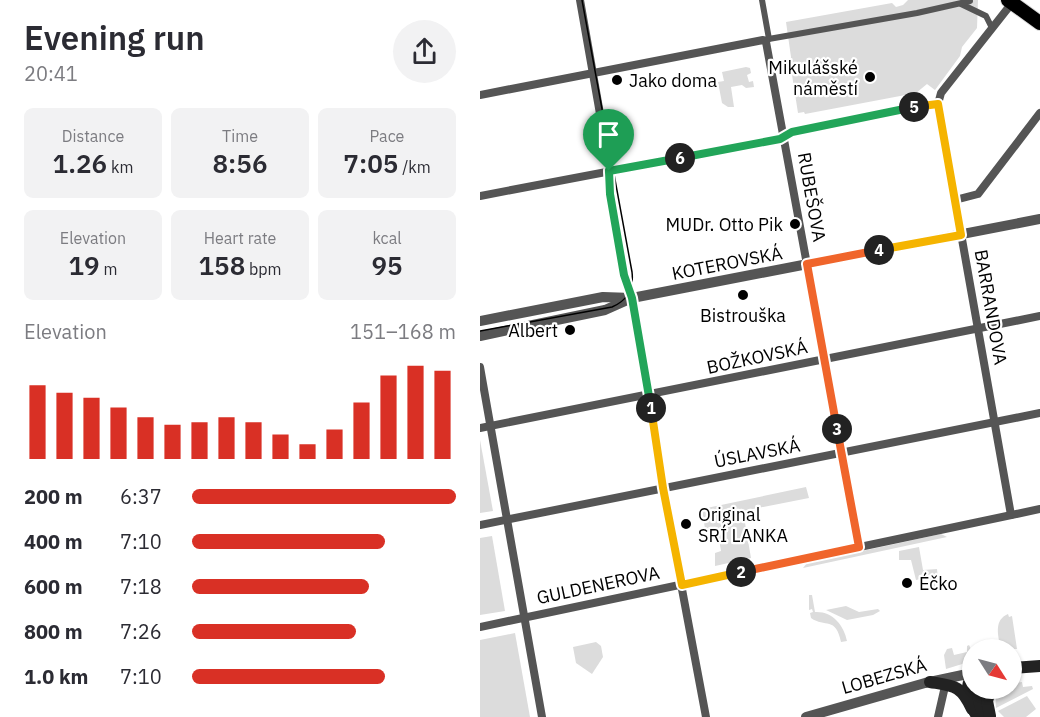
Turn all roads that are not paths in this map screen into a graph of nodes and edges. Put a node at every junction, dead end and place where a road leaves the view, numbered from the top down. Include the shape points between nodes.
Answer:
1 (580, 0) edge
2 (762, 0) edge
3 (970, 2) dead end
4 (1010, 2) edge
5 (960, 4) junction
6 (1040, 23) edge
7 (992, 28) junction
8 (766, 40) junction
9 (592, 73) junction
10 (480, 95) edge
11 (938, 104) junction
12 (1040, 113) edge
13 (785, 137) junction
14 (609, 171) junction
15 (480, 196) edge
16 (955, 200) junction
17 (1040, 219) edge
18 (961, 235) junction
19 (807, 264) junction
20 (632, 298) junction
21 (1040, 316) edge
22 (480, 321) edge
23 (978, 329) junction
24 (480, 336) edge
25 (825, 360) junction
26 (480, 367) edge
27 (650, 396) junction
28 (1040, 413) edge
29 (995, 422) junction
30 (491, 426) junction
31 (480, 428) edge
32 (842, 453) junction
33 (663, 488) junction
34 (1040, 509) edge
35 (1011, 515) junction
36 (507, 519) junction
37 (480, 525) edge
38 (859, 547) junction
39 (682, 585) junction
40 (525, 618) junction
41 (480, 627) edge
42 (1039, 667) edge
43 (1022, 668) edge
44 (1022, 672) edge
45 (962, 676) edge
46 (946, 681) junction
47 (930, 682) joint
48 (979, 699) edge
49 (988, 699) edge
50 (975, 713) edge
51 (542, 717) edge
52 (706, 717) edge
53 (806, 717) edge
54 (938, 717) edge
55 (988, 717) edge

1 - 9 street
2 - 8 street
3 - 5 street
4 - 6 main road
4 - 7 street
5 - 7 street via 986,16
5 - 8 street
7 - 11 street via 941,93
8 - 9 street
8 - 13 street
9 - 10 street
9 - 14 street
11 - 13 street via 800,130
11 - 16 street, BARRANDOVA
12 - 16 street via 978,194
13 - 14 street
13 - 19 street, RUBEŠOVA
14 - 15 street
14 - 20 street via 624,275
16 - 18 street, BARRANDOVA
17 - 18 street, KOTEROVSKÁ
18 - 19 street, KOTEROVSKÁ
18 - 23 street, BARRANDOVA
19 - 20 street, KOTEROVSKÁ
19 - 25 street, RUBEŠOVA
20 - 22 street, KOTEROVSKÁ via 603,297
20 - 24 street, KOTEROVSKÁ via 606,310
20 - 27 street
21 - 23 street, BOŽKOVSKÁ
23 - 25 street, BOŽKOVSKÁ
23 - 29 street, BARRANDOVA
25 - 27 street, BOŽKOVSKÁ
25 - 32 street, RUBEŠOVA
26 - 30 street
27 - 30 street, BOŽKOVSKÁ
27 - 33 street
28 - 29 street, ÚSLAVSKÁ
29 - 32 street, ÚSLAVSKÁ
29 - 35 street, BARRANDOVA
30 - 31 street, BOŽKOVSKÁ
30 - 36 street
32 - 33 street, ÚSLAVSKÁ
32 - 38 street, RUBEŠOVA
33 - 36 street, ÚSLAVSKÁ
33 - 39 street
34 - 35 street, GULDENEROVA
35 - 38 street, GULDENEROVA
36 - 37 street, ÚSLAVSKÁ
36 - 40 street
38 - 39 street, GULDENEROVA
39 - 40 street, GULDENEROVA
39 - 52 street
40 - 41 street, GULDENEROVA
40 - 51 street
42 - 43 main road
42 - 44 main road
45 - 46 street, LOBEZSKÁ
46 - 47 main road
46 - 50 main road via 961,690
46 - 54 street
47 - 53 street, LOBEZSKÁ
48 - 55 main road
49 - 55 main road

